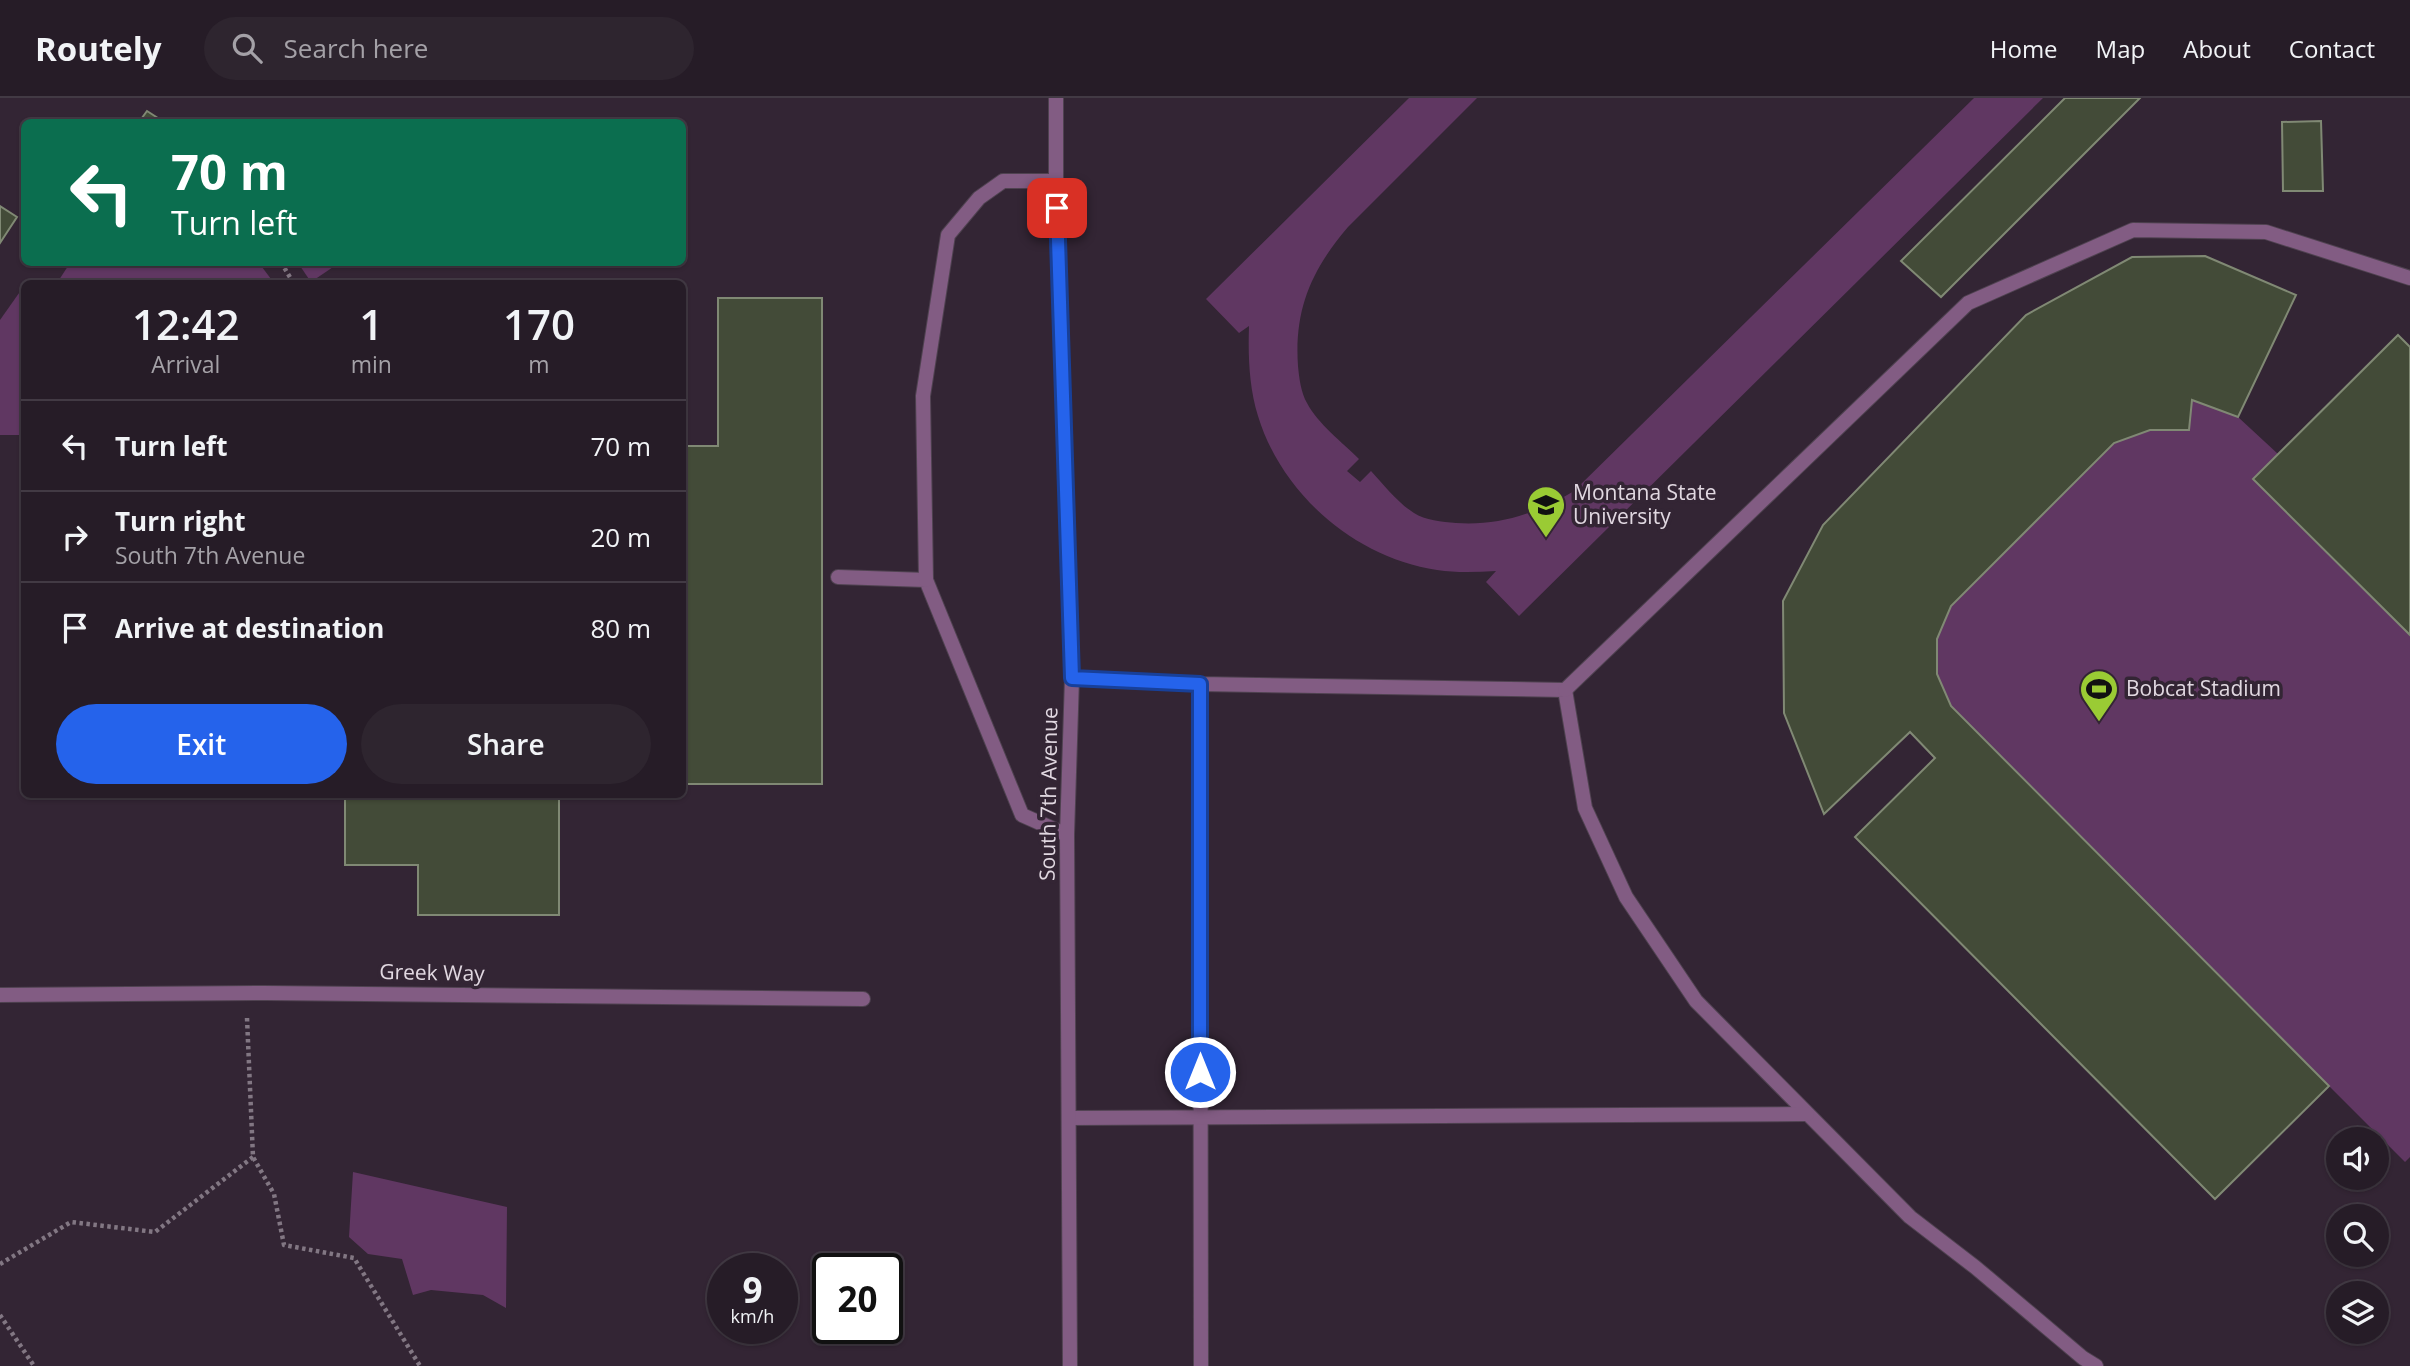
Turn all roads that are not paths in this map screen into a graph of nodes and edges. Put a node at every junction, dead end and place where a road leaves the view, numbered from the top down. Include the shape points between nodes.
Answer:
1 (1056, 98) edge
2 (1056, 181) junction
3 (2410, 278) edge
4 (838, 578) dead end
5 (926, 580) junction
6 (1072, 678) junction
7 (1200, 684) junction
8 (1565, 690) junction
9 (1067, 835) junction
10 (0, 995) edge
11 (863, 999) dead end
12 (1807, 1114) junction
13 (1069, 1118) junction
14 (1200, 1118) junction
15 (1070, 1366) edge
16 (1201, 1366) edge
17 (2096, 1366) edge

1 - 2 street, South 7th Avenue
2 - 5 street via 1003,181 979,198 948,235 923,396
2 - 6 street, South 7th Avenue
3 - 8 street via 2266,232 2133,230 1968,303
4 - 5 street
5 - 9 street via 1022,815
6 - 7 street
6 - 9 street, South 7th Avenue
7 - 8 street
7 - 14 street
8 - 12 street via 1585,808 1626,897 1696,1001
9 - 13 street, South 7th Avenue
10 - 11 street, Greek Way
12 - 14 street
12 - 17 street via 1910,1217
13 - 14 street
13 - 15 street, South 7th Avenue
14 - 16 street

